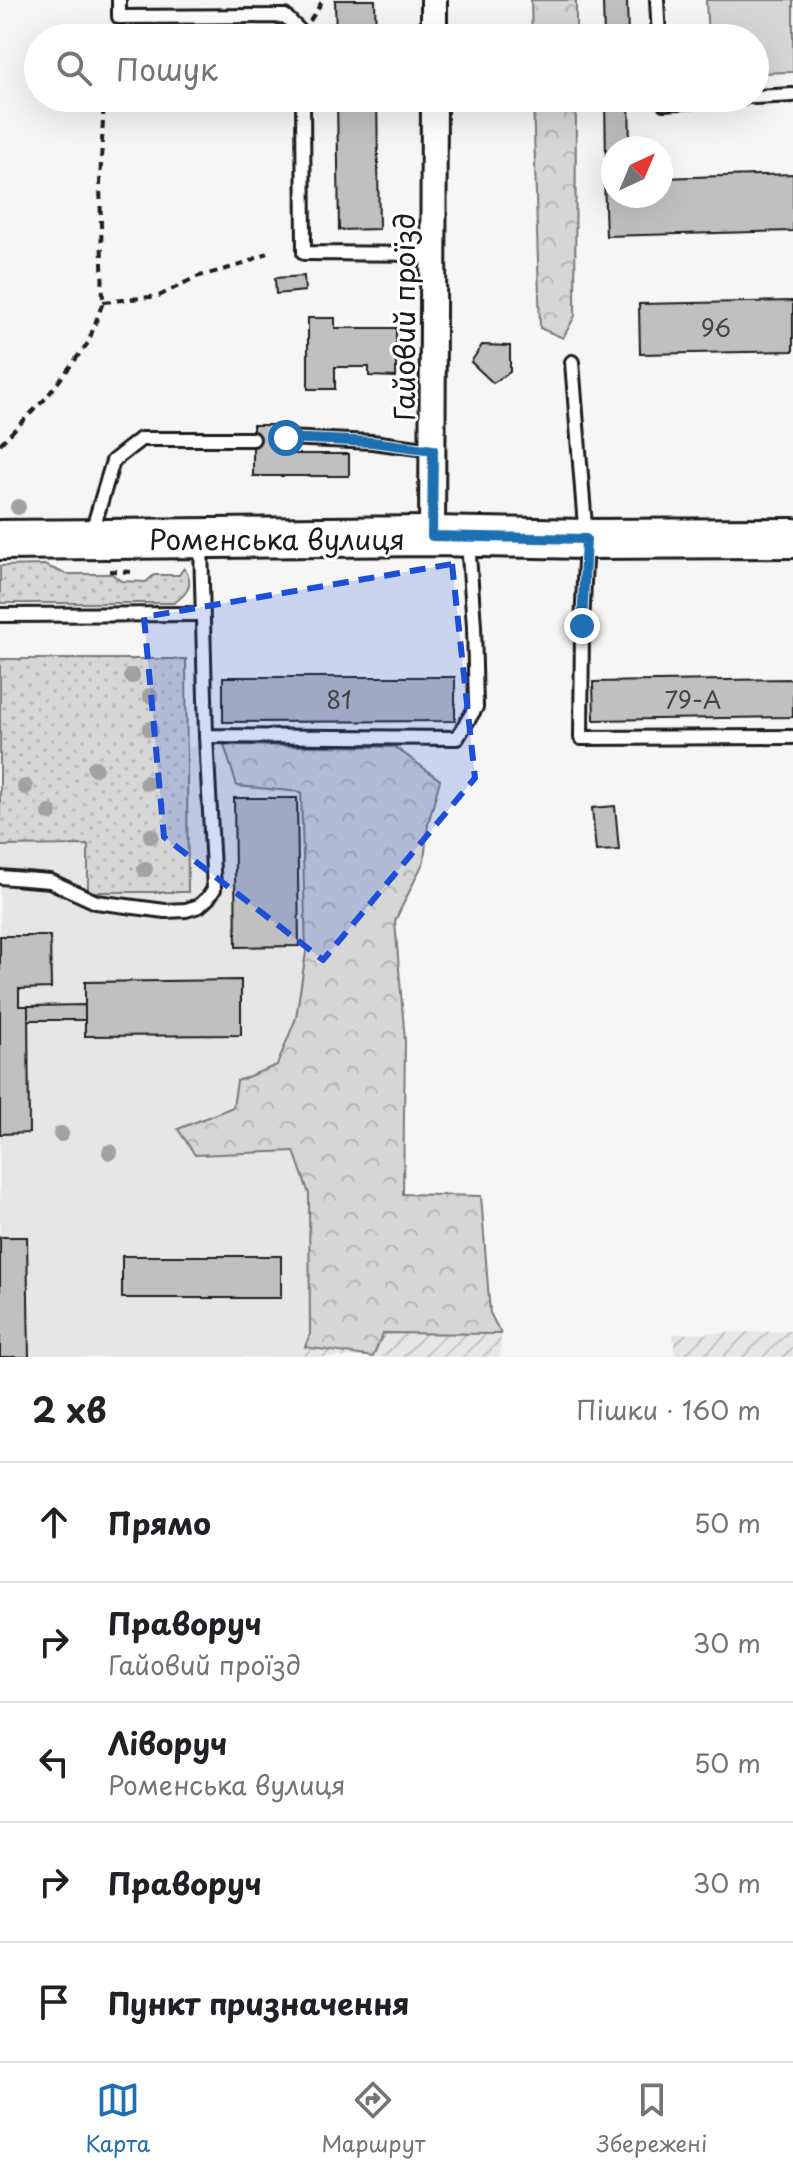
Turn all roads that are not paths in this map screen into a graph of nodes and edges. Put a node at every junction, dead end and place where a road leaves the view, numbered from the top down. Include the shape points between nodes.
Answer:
1 (119, 0) edge
2 (434, 0) edge
3 (657, 0) edge
4 (293, 24) edge
5 (434, 24) edge
6 (658, 24) edge
7 (793, 95) edge
8 (769, 96) edge
9 (303, 112) edge
10 (434, 112) edge
11 (433, 254) junction
12 (572, 362) dead end
13 (286, 438) dead end
14 (253, 439) dead end
15 (433, 450) junction
16 (450, 537) junction
17 (201, 538) junction
18 (793, 538) edge
19 (89, 539) junction
20 (586, 539) junction
21 (0, 540) edge
22 (202, 614) junction
23 (0, 615) edge
24 (206, 736) junction
25 (793, 737) edge
26 (0, 877) edge

1 - 4 lane via 119,17 285,16
2 - 5 street
3 - 6 lane
7 - 8 lane
9 - 11 lane via 304,253
10 - 11 street, Гайовий проїзд
11 - 15 street, Гайовий проїзд
12 - 20 lane
13 - 15 lane
14 - 19 lane via 141,439 113,461
15 - 16 street, Гайовий проїзд
16 - 17 main road, Роменська вулиця
16 - 20 main road, Роменська вулиця
16 - 24 lane via 474,626 476,707 457,738
17 - 19 main road, Роменська вулиця
17 - 22 lane
18 - 20 main road, Роменська вулиця
19 - 21 main road, Роменська вулиця
20 - 25 lane via 581,738
22 - 23 lane
22 - 24 lane
24 - 26 lane via 214,889 199,906 165,911 96,902 50,881

